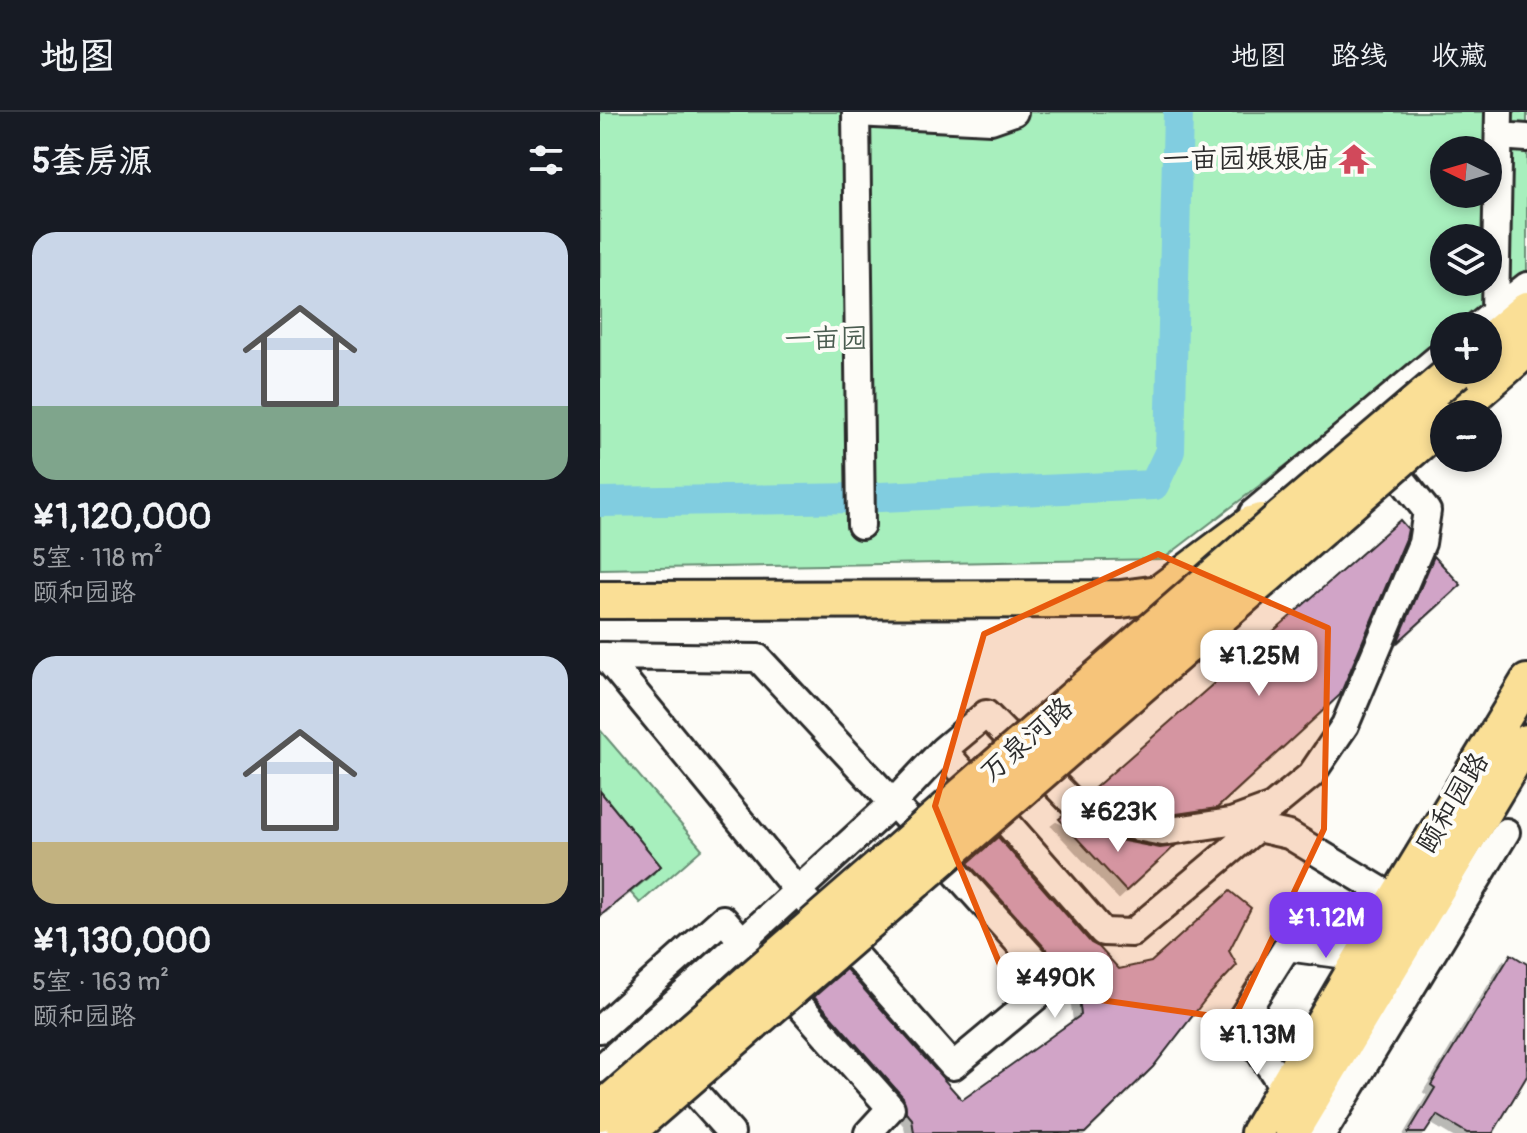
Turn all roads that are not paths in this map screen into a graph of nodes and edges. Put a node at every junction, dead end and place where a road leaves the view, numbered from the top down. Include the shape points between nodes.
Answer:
1 (856, 112) edge
2 (1014, 112) edge
3 (1499, 124) edge
4 (1527, 138) edge
5 (1527, 286) edge
6 (1497, 312) edge
7 (1502, 316) edge
8 (1527, 348) edge
9 (1430, 365) edge
10 (1438, 384) edge
11 (1467, 400) edge
12 (1351, 431) junction
13 (1430, 433) edge
14 (1267, 516) junction
15 (861, 525) dead end
16 (600, 600) edge
17 (603, 656) edge
18 (1527, 681) edge
19 (1527, 741) edge
20 (943, 750) junction
21 (893, 803) junction
22 (1230, 822) junction
23 (1258, 827) junction
24 (1502, 832) edge
25 (797, 890) junction
26 (1395, 899) junction
27 (743, 940) junction
28 (1361, 957) junction
29 (621, 1011) junction
30 (600, 1029) edge
31 (641, 1032) junction
32 (600, 1069) edge
33 (1283, 1087) junction
34 (600, 1112) edge
35 (625, 1133) edge
36 (731, 1133) edge
37 (868, 1133) edge
38 (1257, 1133) edge
39 (1292, 1133) edge
40 (1323, 1133) edge

1 - 2 street via 991,120
1 - 15 street
3 - 4 street
3 - 6 street
5 - 7 street
8 - 11 highway
9 - 12 street
10 - 14 highway, 万泉河路, bridge
12 - 14 street
12 - 22 street via 1427,511 1422,543 1345,725 1311,775 1272,807
13 - 35 highway, 万泉河路, bridge
14 - 16 highway via 1159,594 1121,599
14 - 34 highway, 万泉河路, bridge
17 - 21 street via 758,658
17 - 25 street
18 - 26 main road, 颐和园路
19 - 24 main road, 颐和园路
20 - 21 street
20 - 22 street via 986,714 1075,805 1117,823 1163,832
20 - 23 street via 1103,932 1132,933
21 - 25 street
21 - 25 street via 1054,982 953,1066
22 - 23 street
23 - 26 street via 1289,835
24 - 39 main road, 颐和园路
24 - 40 street, 颐和园路
25 - 27 street
26 - 28 main road, 颐和园路
27 - 29 street via 723,919
27 - 31 street
27 - 37 street via 891,1108
28 - 33 main road, 颐和园路
28 - 33 street via 1287,947 1240,1021
29 - 30 street
29 - 31 street
31 - 32 street
31 - 36 street
33 - 38 main road, 颐和园路

